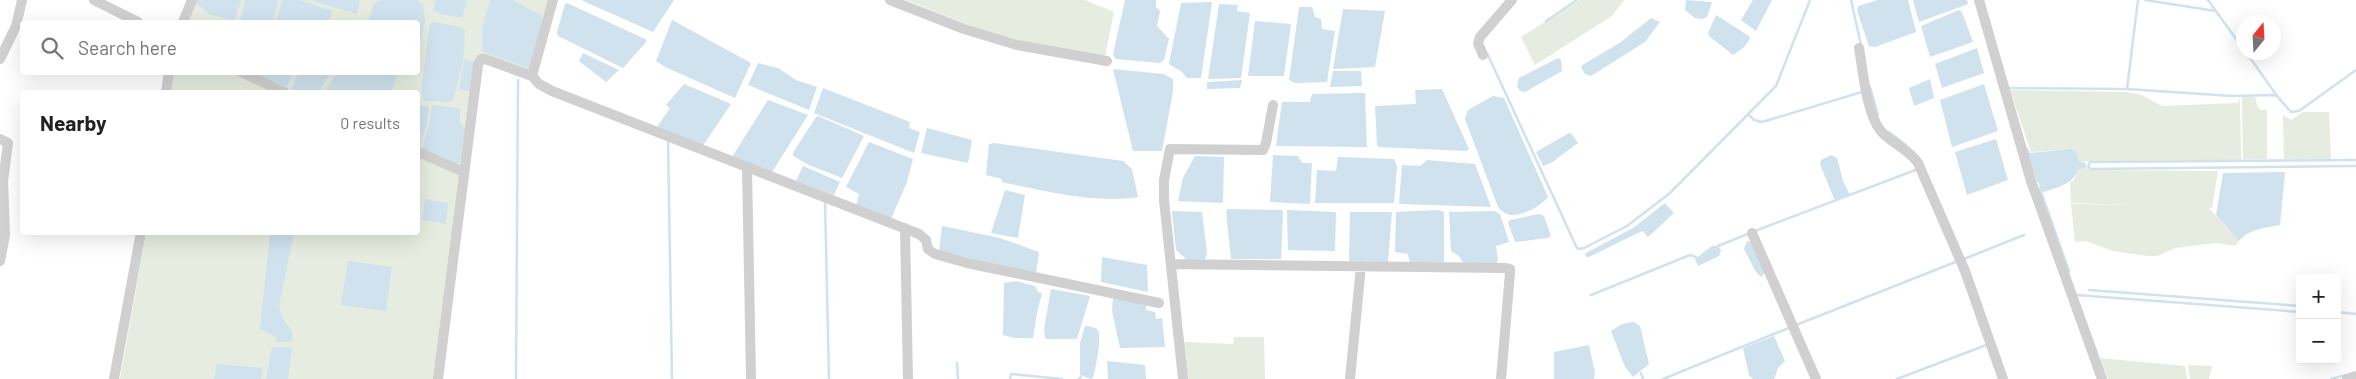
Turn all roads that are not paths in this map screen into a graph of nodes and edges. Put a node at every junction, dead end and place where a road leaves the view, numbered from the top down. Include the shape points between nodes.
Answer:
1 (22, 0) edge
2 (94, 0) edge
3 (192, 0) edge
4 (553, 0) edge
5 (890, 0) edge
6 (1512, 0) edge
7 (1979, 0) edge
8 (134, 20) edge
9 (184, 20) edge
10 (1859, 48) dead end
11 (1483, 54) dead end
12 (0, 59) edge
13 (1107, 62) dead end
14 (169, 75) edge
15 (247, 75) edge
16 (532, 76) junction
17 (166, 90) edge
18 (280, 90) edge
19 (1273, 105) dead end
20 (0, 140) edge
21 (420, 153) edge
22 (747, 168) junction
23 (464, 172) junction
24 (905, 228) junction
25 (1752, 232) dead end
26 (140, 235) edge
27 (0, 261) edge
28 (1171, 264) junction
29 (1360, 266) junction
30 (1160, 303) dead end
31 (2356, 376) edge
32 (114, 379) edge
33 (438, 379) edge
34 (751, 379) edge
35 (908, 379) edge
36 (1183, 379) edge
37 (1350, 379) edge
38 (1501, 379) edge
39 (1816, 379) edge
40 (2003, 379) edge
41 (2102, 379) edge
42 (2347, 379) edge

1 - 12 street via 16,26
2 - 8 street
3 - 9 street
4 - 16 street
5 - 13 street via 1017,46
6 - 11 street via 1480,37 1478,43
7 - 41 street via 2031,182
10 - 40 street via 1876,121 1881,131 1918,163 1965,271
14 - 17 street
15 - 18 street
16 - 22 street via 552,92
16 - 23 street via 485,59 479,62
19 - 28 street via 1263,150 1170,149 1164,189
20 - 27 street via 8,142 3,181 5,235
21 - 23 street
22 - 24 street
22 - 34 street
23 - 33 street
24 - 30 street via 923,236 928,249 935,254
24 - 35 street
25 - 39 street
26 - 32 street
28 - 29 street
28 - 36 street
29 - 37 street
29 - 38 street via 1510,270
31 - 42 street

